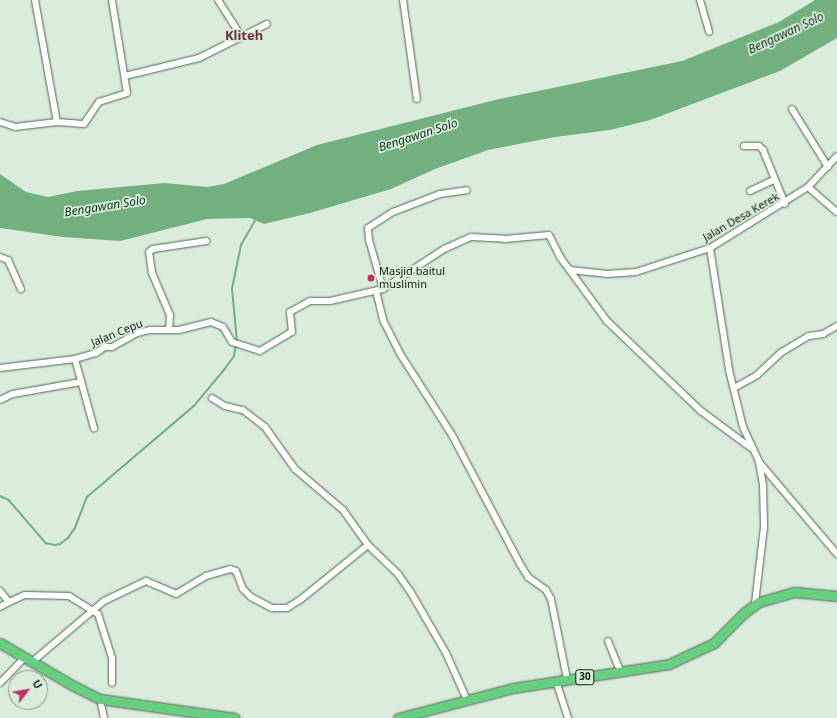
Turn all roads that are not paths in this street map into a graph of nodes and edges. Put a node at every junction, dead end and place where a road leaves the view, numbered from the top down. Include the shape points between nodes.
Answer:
1 (35, 0) edge
2 (112, 0) edge
3 (218, 0) edge
4 (403, 0) edge
5 (700, 0) edge
6 (267, 24) dead end
7 (709, 32) dead end
8 (241, 36) junction
9 (125, 76) junction
10 (417, 99) dead end
11 (792, 109) dead end
12 (0, 122) edge
13 (57, 122) junction
14 (744, 146) dead end
15 (837, 156) edge
16 (828, 167) junction
17 (774, 180) junction
18 (808, 187) junction
19 (467, 190) dead end
20 (750, 191) dead end
21 (785, 204) junction
22 (837, 212) edge
23 (206, 240) dead end
24 (710, 248) junction
25 (0, 257) edge
26 (570, 270) junction
27 (21, 289) dead end
28 (383, 289) junction
29 (376, 291) junction
30 (837, 326) edge
31 (169, 330) junction
32 (75, 359) junction
33 (0, 368) edge
34 (81, 382) junction
35 (734, 388) junction
36 (212, 398) dead end
37 (0, 400) edge
38 (94, 428) dead end
39 (751, 448) junction
40 (759, 462) junction
41 (368, 545) junction
42 (837, 554) edge
43 (0, 591) edge
44 (837, 596) edge
45 (8, 602) junction
46 (755, 604) junction
47 (0, 607) edge
48 (93, 611) junction
49 (608, 641) dead end
50 (0, 643) edge
51 (29, 659) junction
52 (620, 670) junction
53 (567, 679) junction
54 (556, 681) junction
55 (0, 683) edge
56 (112, 683) dead end
57 (100, 699) junction
58 (467, 700) junction
59 (403, 717) edge
60 (104, 718) edge
61 (235, 718) edge
62 (568, 718) edge

1 - 13 street
2 - 9 street
3 - 8 street
4 - 10 street
5 - 7 street
6 - 8 street
8 - 9 street via 199,58
9 - 13 street via 127,93 99,102 86,123 72,125
11 - 16 street
12 - 13 street via 15,127
14 - 17 street via 759,146 763,150
15 - 16 street, Jalan Desa Kerek
16 - 18 street, Jalan Desa Kerek
17 - 20 street
17 - 21 street
18 - 21 street, Jalan Desa Kerek
18 - 22 street
19 - 28 street via 440,194 392,212 368,228
21 - 24 street, Jalan Desa Kerek
23 - 31 street via 153,249 149,252 152,272 170,315
24 - 26 street, Jalan Desa Kerek via 636,272 607,274
24 - 35 street
25 - 27 street via 7,258
26 - 28 street via 549,235 505,239 474,237 444,249
26 - 39 street via 607,321 650,364 701,411
28 - 29 street
29 - 31 street, Jalan Cepu via 330,301 310,301 290,312 290,334 260,351 232,342 223,327 214,322
29 - 53 street via 384,322 399,352 452,435 528,577 546,590 551,599
30 - 35 street via 823,334 809,336 782,352 757,374
31 - 32 street, Jalan Cepu via 137,333 112,347 105,347 96,353
32 - 33 street, Jalan Cepu
32 - 34 street
34 - 37 street via 13,394
34 - 38 street
35 - 39 street
36 - 41 street via 225,406 243,410 264,427 290,464 343,510
39 - 40 street
40 - 42 street
40 - 46 street via 765,511
41 - 48 street via 300,600 286,608 272,608 251,597 243,589 236,571 230,569 206,576 176,594 146,581 113,596
41 - 58 street via 398,574 410,591 449,660
43 - 45 street
44 - 46 highway, 30 via 795,592
45 - 47 street
45 - 48 street via 25,595 61,594 76,599
46 - 52 highway, 30 via 714,643 700,652 669,664
48 - 51 street
48 - 56 street via 100,618 112,658
49 - 52 street
50 - 51 highway
51 - 55 street
51 - 57 highway
52 - 53 highway, 30
53 - 54 highway, 30
54 - 58 highway, 30
54 - 62 street
57 - 60 street
57 - 61 highway
58 - 59 highway, 30

